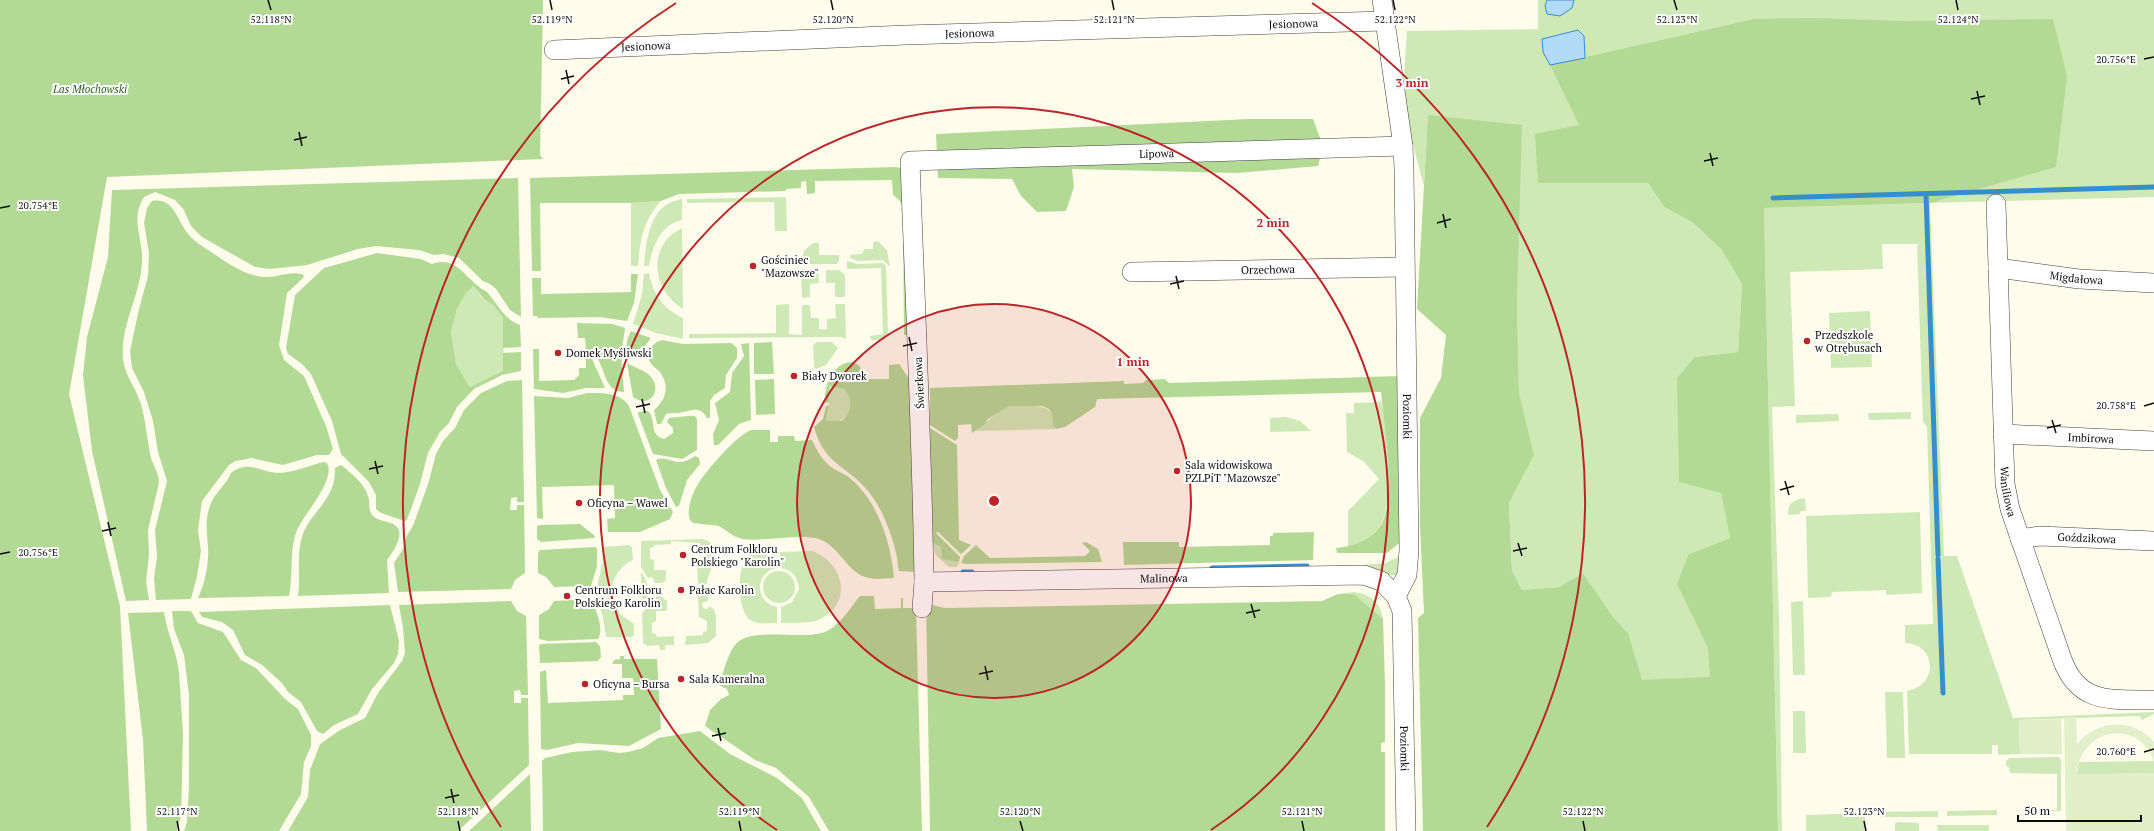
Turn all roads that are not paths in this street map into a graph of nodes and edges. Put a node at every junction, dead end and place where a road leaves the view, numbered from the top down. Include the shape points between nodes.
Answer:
1 (1382, 0) edge
2 (1385, 20) junction
3 (554, 50) dead end
4 (1403, 146) junction
5 (910, 161) joint
6 (1996, 204) dead end
7 (1404, 267) junction
8 (1998, 268) junction
9 (1132, 272) dead end
10 (2154, 283) edge
11 (2003, 434) junction
12 (2154, 441) edge
13 (2020, 539) junction
14 (2154, 541) edge
15 (924, 582) junction
16 (1396, 596) junction
17 (922, 608) dead end
18 (2154, 700) edge
19 (1406, 831) edge

1 - 2 street, Poziomki
2 - 3 street, Jesionowa via 914,34
2 - 4 street, Poziomki
4 - 5 street, Lipowa
4 - 7 street, Poziomki
5 - 15 street, Świerkowa
6 - 8 street, Waniliowa
7 - 9 street, Orzechowa
7 - 16 street, Poziomki via 1409,550 1407,575
8 - 10 street, Migdałowa via 2079,279
8 - 11 street, Waniliowa
11 - 12 street, Imbirowa
11 - 13 street, Waniliowa via 2006,496
13 - 14 street, Goździkowa via 2040,536
13 - 18 street, Waniliowa via 2066,672 2075,684 2086,693 2103,698
15 - 16 street, Malinowa via 1364,575 1381,581
15 - 17 street, Świerkowa
16 - 19 street, Poziomki via 1402,611

